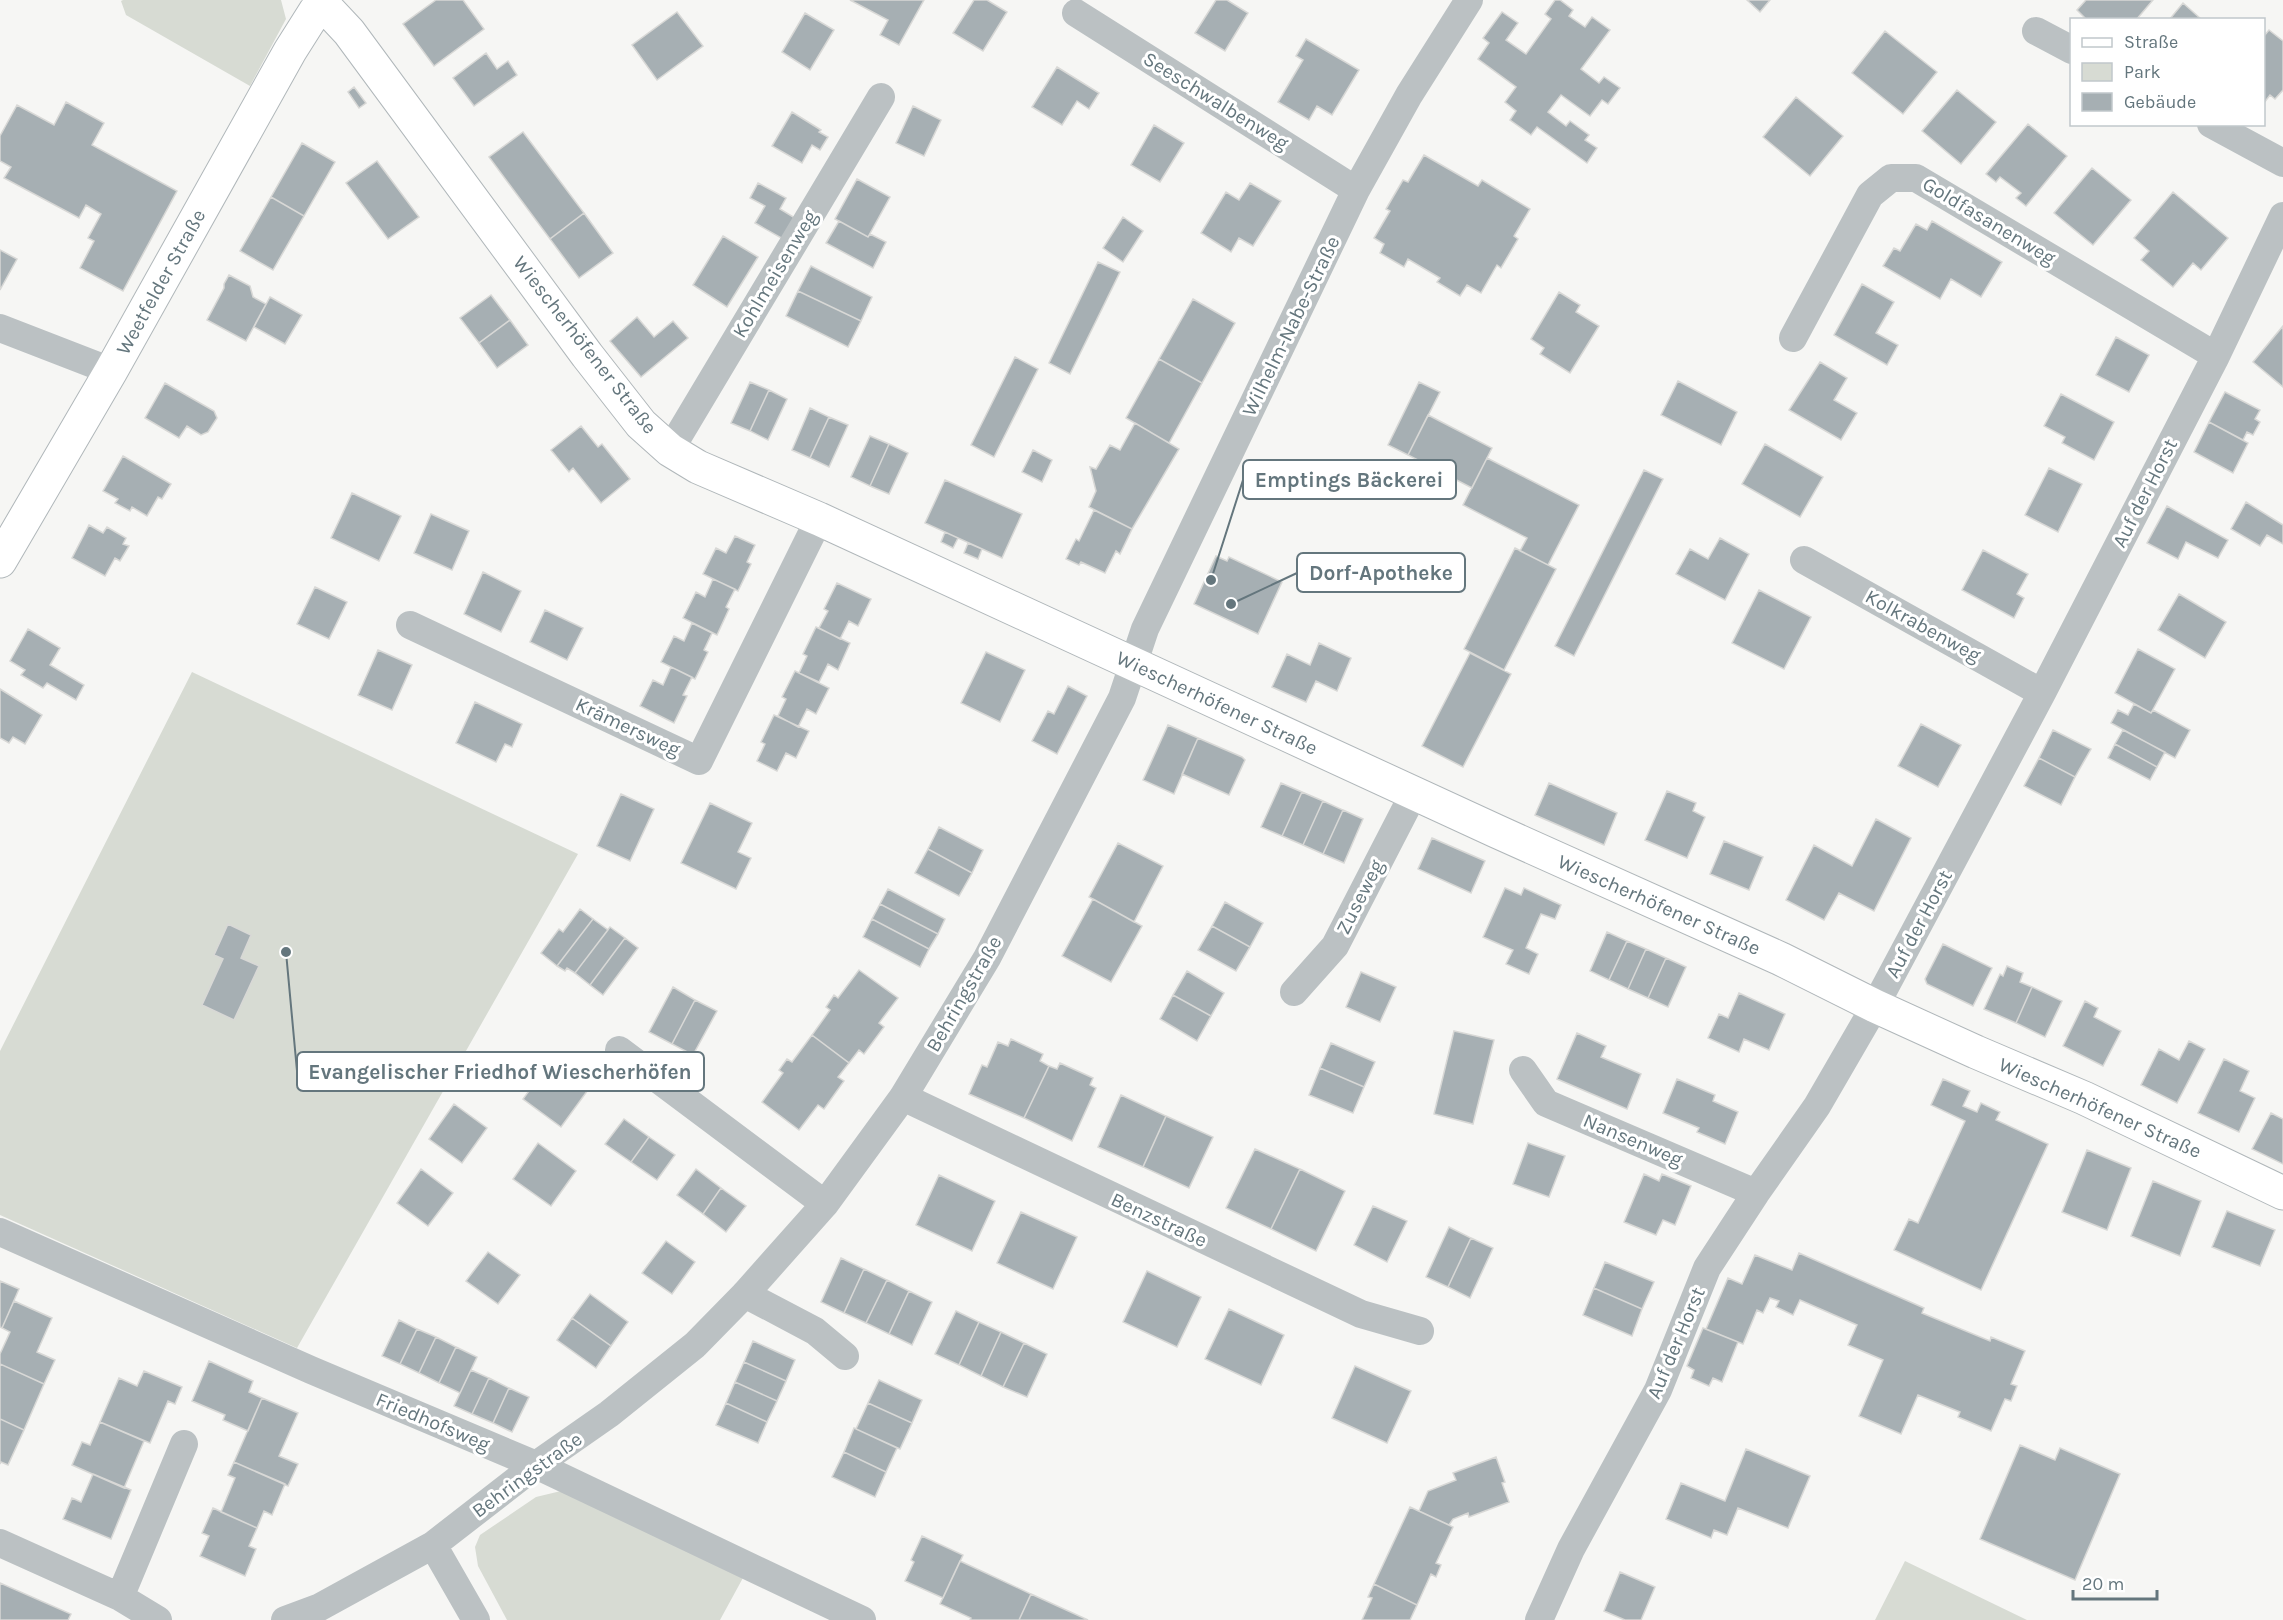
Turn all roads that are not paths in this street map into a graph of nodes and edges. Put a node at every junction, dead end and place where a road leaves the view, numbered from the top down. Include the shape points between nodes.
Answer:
1 (1469, 0) edge
2 (320, 1) edge
3 (1076, 13) dead end
4 (2036, 31) dead end
5 (2070, 49) edge
6 (881, 97) dead end
7 (2215, 126) edge
8 (2283, 163) edge
9 (1356, 190) junction
10 (2283, 216) edge
11 (0, 328) edge
12 (1793, 338) dead end
13 (2216, 356) junction
14 (111, 371) junction
15 (670, 450) junction
16 (819, 519) junction
17 (1804, 560) dead end
18 (0, 561) edge
19 (410, 625) dead end
20 (1133, 664) junction
21 (2042, 693) junction
22 (1414, 793) junction
23 (1294, 992) dead end
24 (1875, 1006) junction
25 (619, 1050) dead end
26 (1523, 1070) dead end
27 (903, 1097) junction
28 (1756, 1192) junction
29 (2283, 1193) edge
30 (825, 1204) junction
31 (0, 1232) edge
32 (745, 1294) junction
33 (1420, 1331) dead end
34 (845, 1356) dead end
35 (184, 1444) dead end
36 (536, 1465) junction
37 (0, 1543) edge
38 (433, 1545) junction
39 (120, 1597) junction
40 (158, 1620) edge
41 (285, 1620) edge
42 (476, 1620) edge
43 (862, 1620) edge
44 (1539, 1620) edge

1 - 9 street, Wilhelm-Nabe-Straße via 1409,95
2 - 14 street, Weetfelder Straße
2 - 15 street, Wiescherhöfener Straße via 349,32 594,364 641,424
3 - 9 street, Seeschwalbenweg
4 - 5 street
6 - 15 street, Kohlmeisenweg
7 - 8 street
9 - 20 street, Wilhelm-Nabe-Straße via 1145,628
10 - 13 street, Auf der Horst
11 - 14 street
12 - 13 street, Goldfasanenweg via 1870,195 1891,178 1916,178
13 - 21 street, Auf der Horst
14 - 18 street, Weetfelder Straße
15 - 16 street, Wiescherhöfener Straße via 698,467
16 - 19 street, Krämersweg via 699,761
16 - 20 street, Wiescherhöfener Straße
17 - 21 street, Kolkrabenweg
20 - 22 street, Wiescherhöfener Straße
20 - 27 street, Behringstraße via 1122,698 987,958
21 - 24 street, Auf der Horst
22 - 23 street, Zuseweg via 1335,946
22 - 24 street, Wiescherhöfener Straße via 1781,959
24 - 28 street, Auf der Horst via 1817,1106
24 - 29 street, Wiescherhöfener Straße via 2084,1098
25 - 30 street
26 - 28 street, Nansenweg via 1545,1102
27 - 30 street, Behringstraße
27 - 33 street, Benzstraße via 1361,1314
28 - 44 street, Auf der Horst via 1707,1268 1658,1390 1575,1542
30 - 32 street, Behringstraße
31 - 36 street, Friedhofsweg via 311,1371
32 - 34 street via 815,1331
32 - 36 street, Behringstraße via 695,1345 590,1429
35 - 39 street
36 - 38 street, Behringstraße
36 - 43 street, Friedhofsweg
37 - 39 street
38 - 41 street, Behringstraße via 321,1607
38 - 42 street
39 - 40 street

